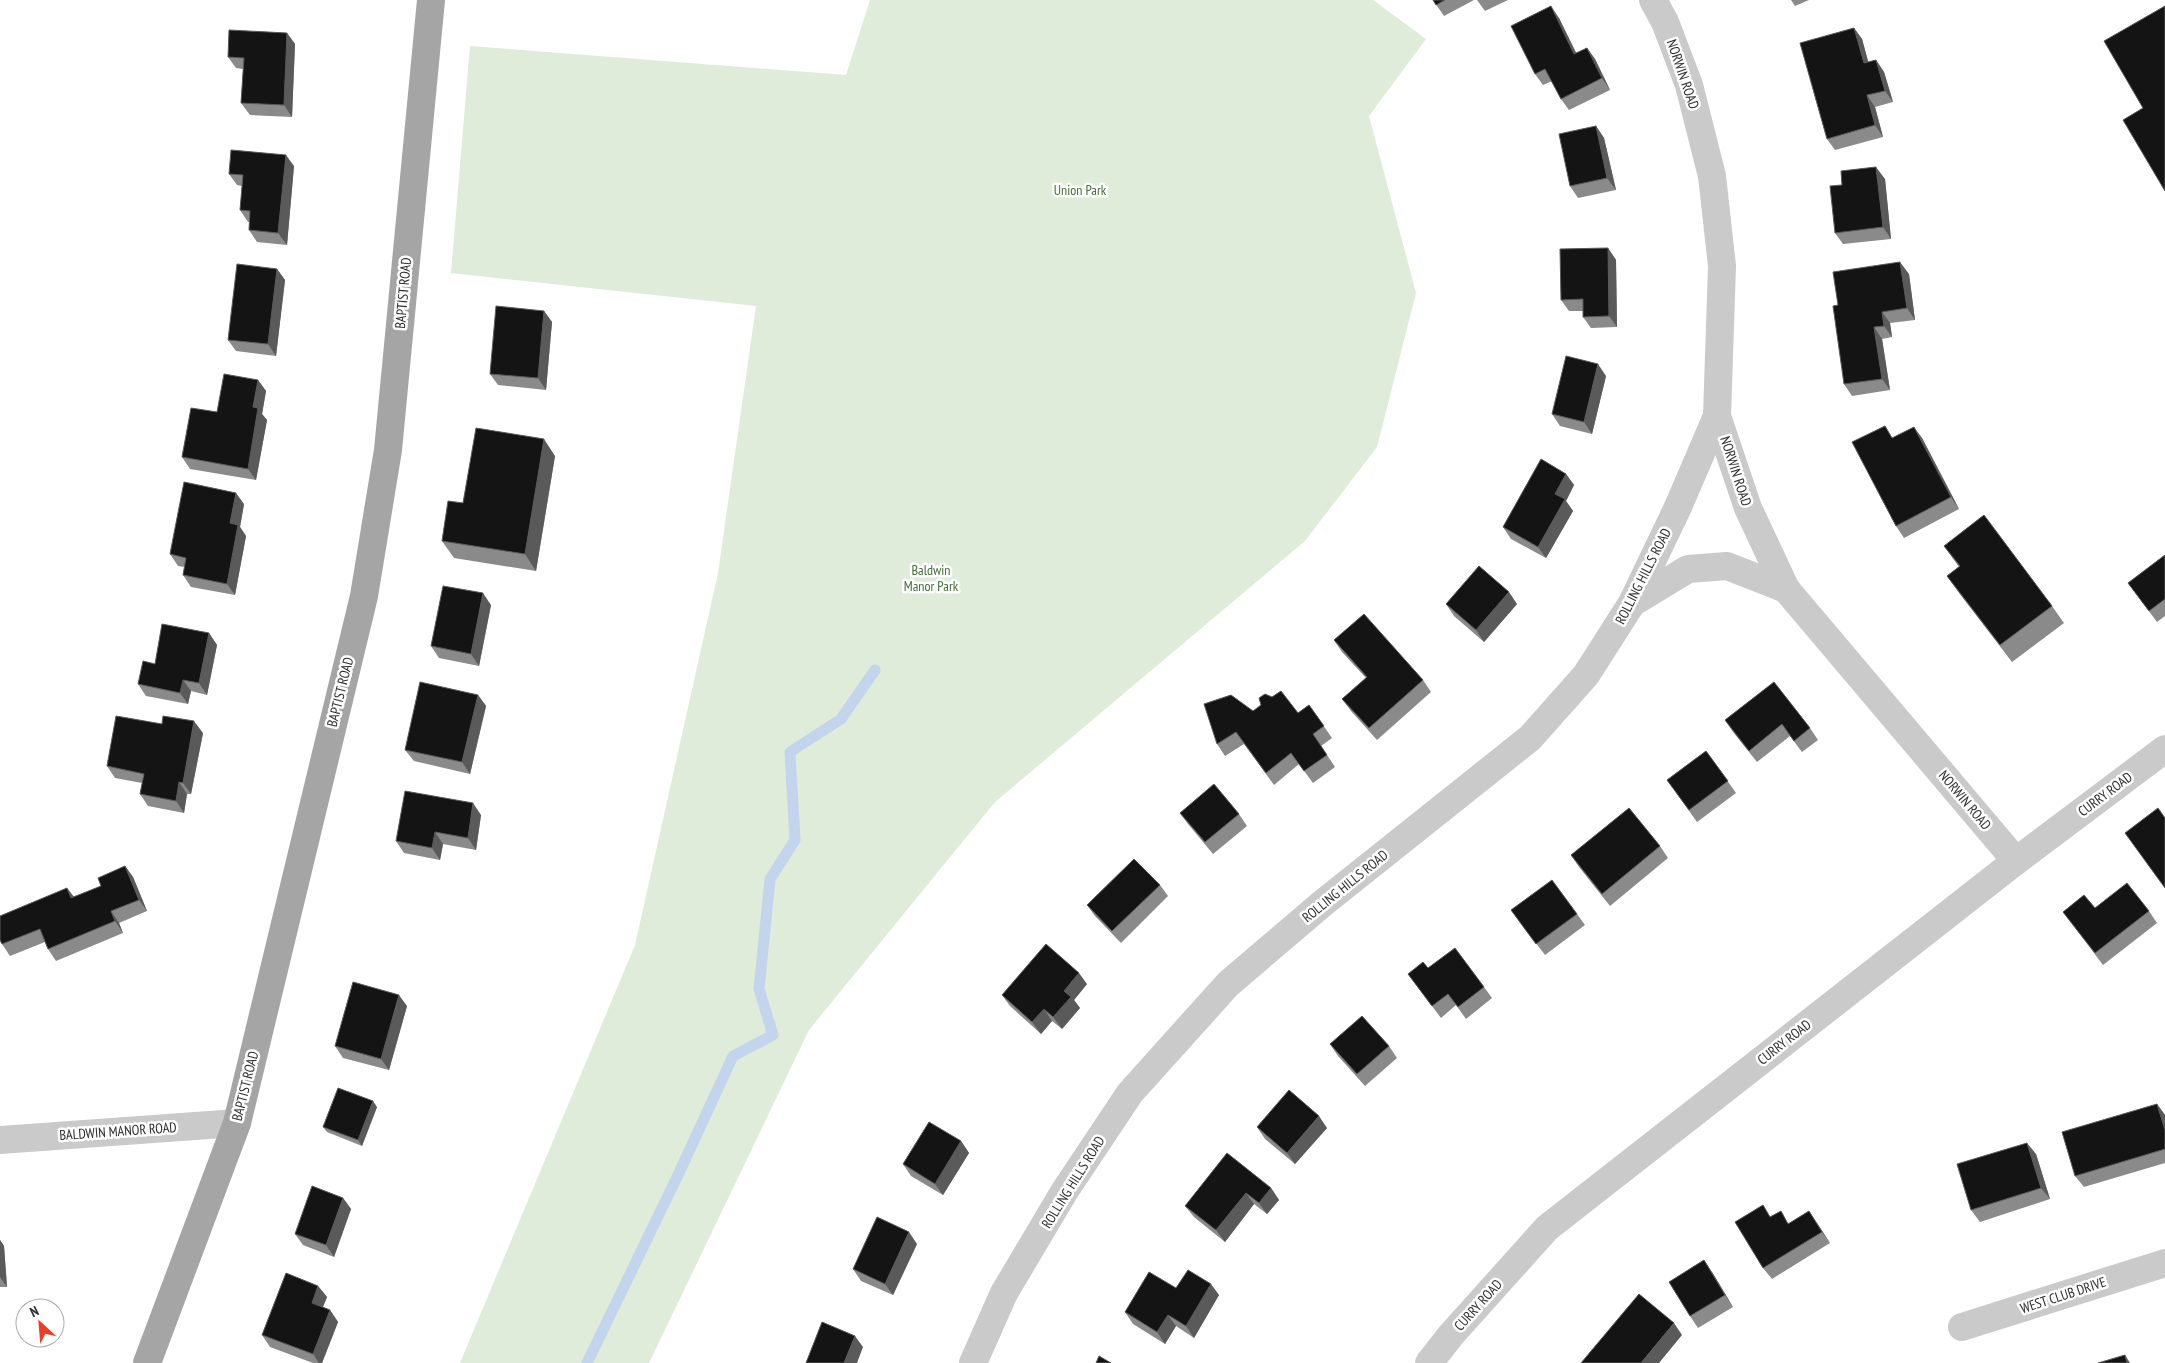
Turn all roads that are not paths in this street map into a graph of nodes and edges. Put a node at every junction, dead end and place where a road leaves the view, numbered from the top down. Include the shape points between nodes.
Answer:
1 (431, 0) edge
2 (1653, 0) edge
3 (1717, 416) junction
4 (1786, 589) junction
5 (1632, 603) junction
6 (2165, 749) edge
7 (2016, 861) junction
8 (236, 1123) junction
9 (0, 1140) edge
10 (2165, 1263) edge
11 (1962, 1327) dead end
12 (147, 1363) edge
13 (973, 1363) edge
14 (1429, 1363) edge

1 - 8 main road, BAPTIST ROAD via 388,450 364,596
2 - 3 street, NORWIN ROAD via 1689,85 1712,176 1722,266
3 - 4 street, NORWIN ROAD via 1748,508
3 - 5 street, ROLLING HILLS ROAD
4 - 5 street via 1727,566 1688,569
4 - 7 street, NORWIN ROAD
5 - 13 street, ROLLING HILLS ROAD via 1586,675 1530,738 1323,903 1228,984 1130,1093 1064,1192 1004,1293
6 - 7 street, CURRY ROAD
7 - 14 street, CURRY ROAD via 1547,1228
8 - 9 street, BALDWIN MANOR ROAD
8 - 12 main road, BAPTIST ROAD
10 - 11 street, WEST CLUB DRIVE

